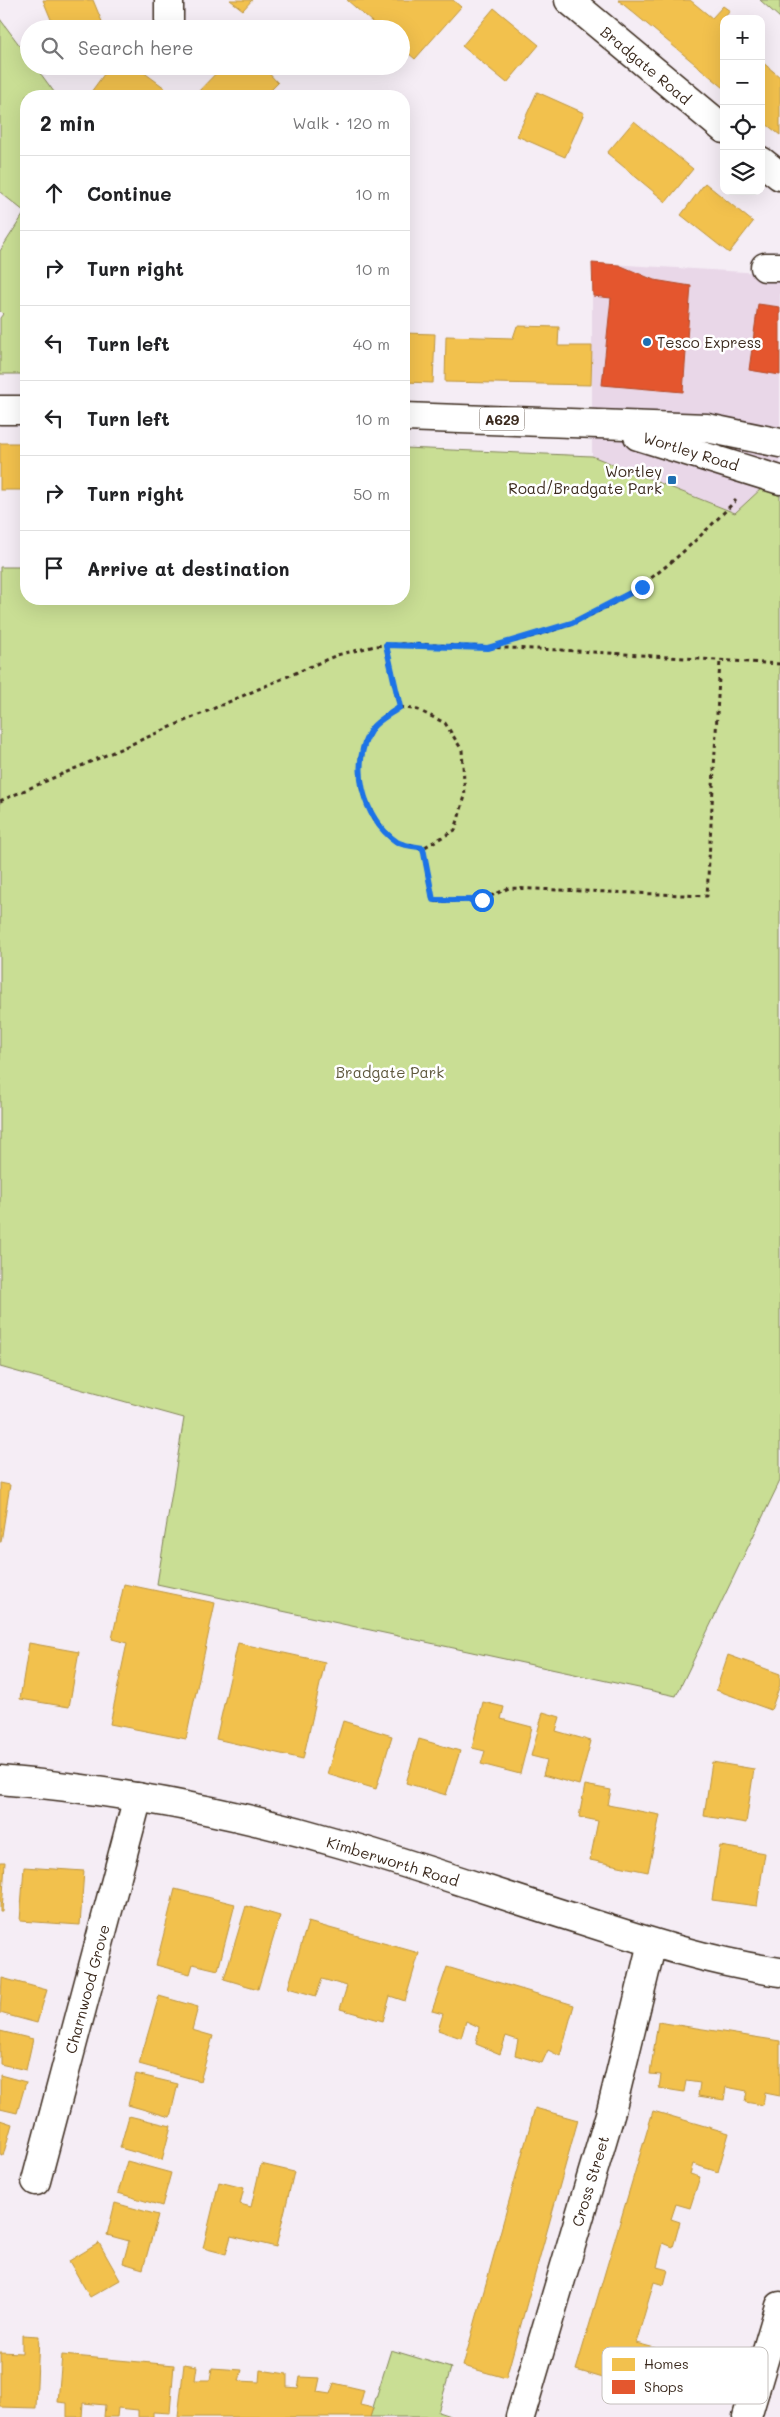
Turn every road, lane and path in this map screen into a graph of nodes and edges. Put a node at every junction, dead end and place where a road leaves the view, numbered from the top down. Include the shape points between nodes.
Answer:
1 (569, 0) edge
2 (720, 126) edge
3 (765, 163) edge
4 (780, 176) edge
5 (0, 410) edge
6 (20, 410) edge
7 (410, 417) edge
8 (601, 424) junction
9 (780, 443) edge
10 (771, 476) edge
11 (386, 645) junction
12 (488, 648) junction
13 (720, 660) junction
14 (780, 664) edge
15 (400, 707) junction
16 (0, 800) edge
17 (423, 848) junction
18 (0, 1780) edge
19 (138, 1797) junction
20 (652, 1943) junction
21 (780, 1972) edge
22 (36, 2180) dead end
23 (780, 2306) edge
24 (768, 2347) edge
25 (751, 2404) edge
26 (520, 2417) edge
27 (747, 2417) edge

1 - 2 street, Bradgate Road
3 - 4 street
5 - 6 street
7 - 8 street, Wortley Road / A629
8 - 9 street, Wortley Road / A629 via 707,428
8 - 10 street, Wortley Road / A629
10 - 12 path via 642,587 572,623
11 - 12 path
11 - 15 path
11 - 16 path via 337,655
12 - 13 path
13 - 14 path
13 - 17 path via 708,896 509,888 482,900 433,900
15 - 17 path via 373,726 360,755 361,788 381,828 399,843
15 - 17 path via 418,710 445,723 462,750 465,796 455,830
18 - 19 street, Kimberworth Road
19 - 20 street, Kimberworth Road via 250,1820 349,1846
19 - 22 street, Charnwood Grove
20 - 21 street, Kimberworth Road via 730,1964
20 - 26 street, Cross Street via 611,2111
23 - 24 street
25 - 27 street

